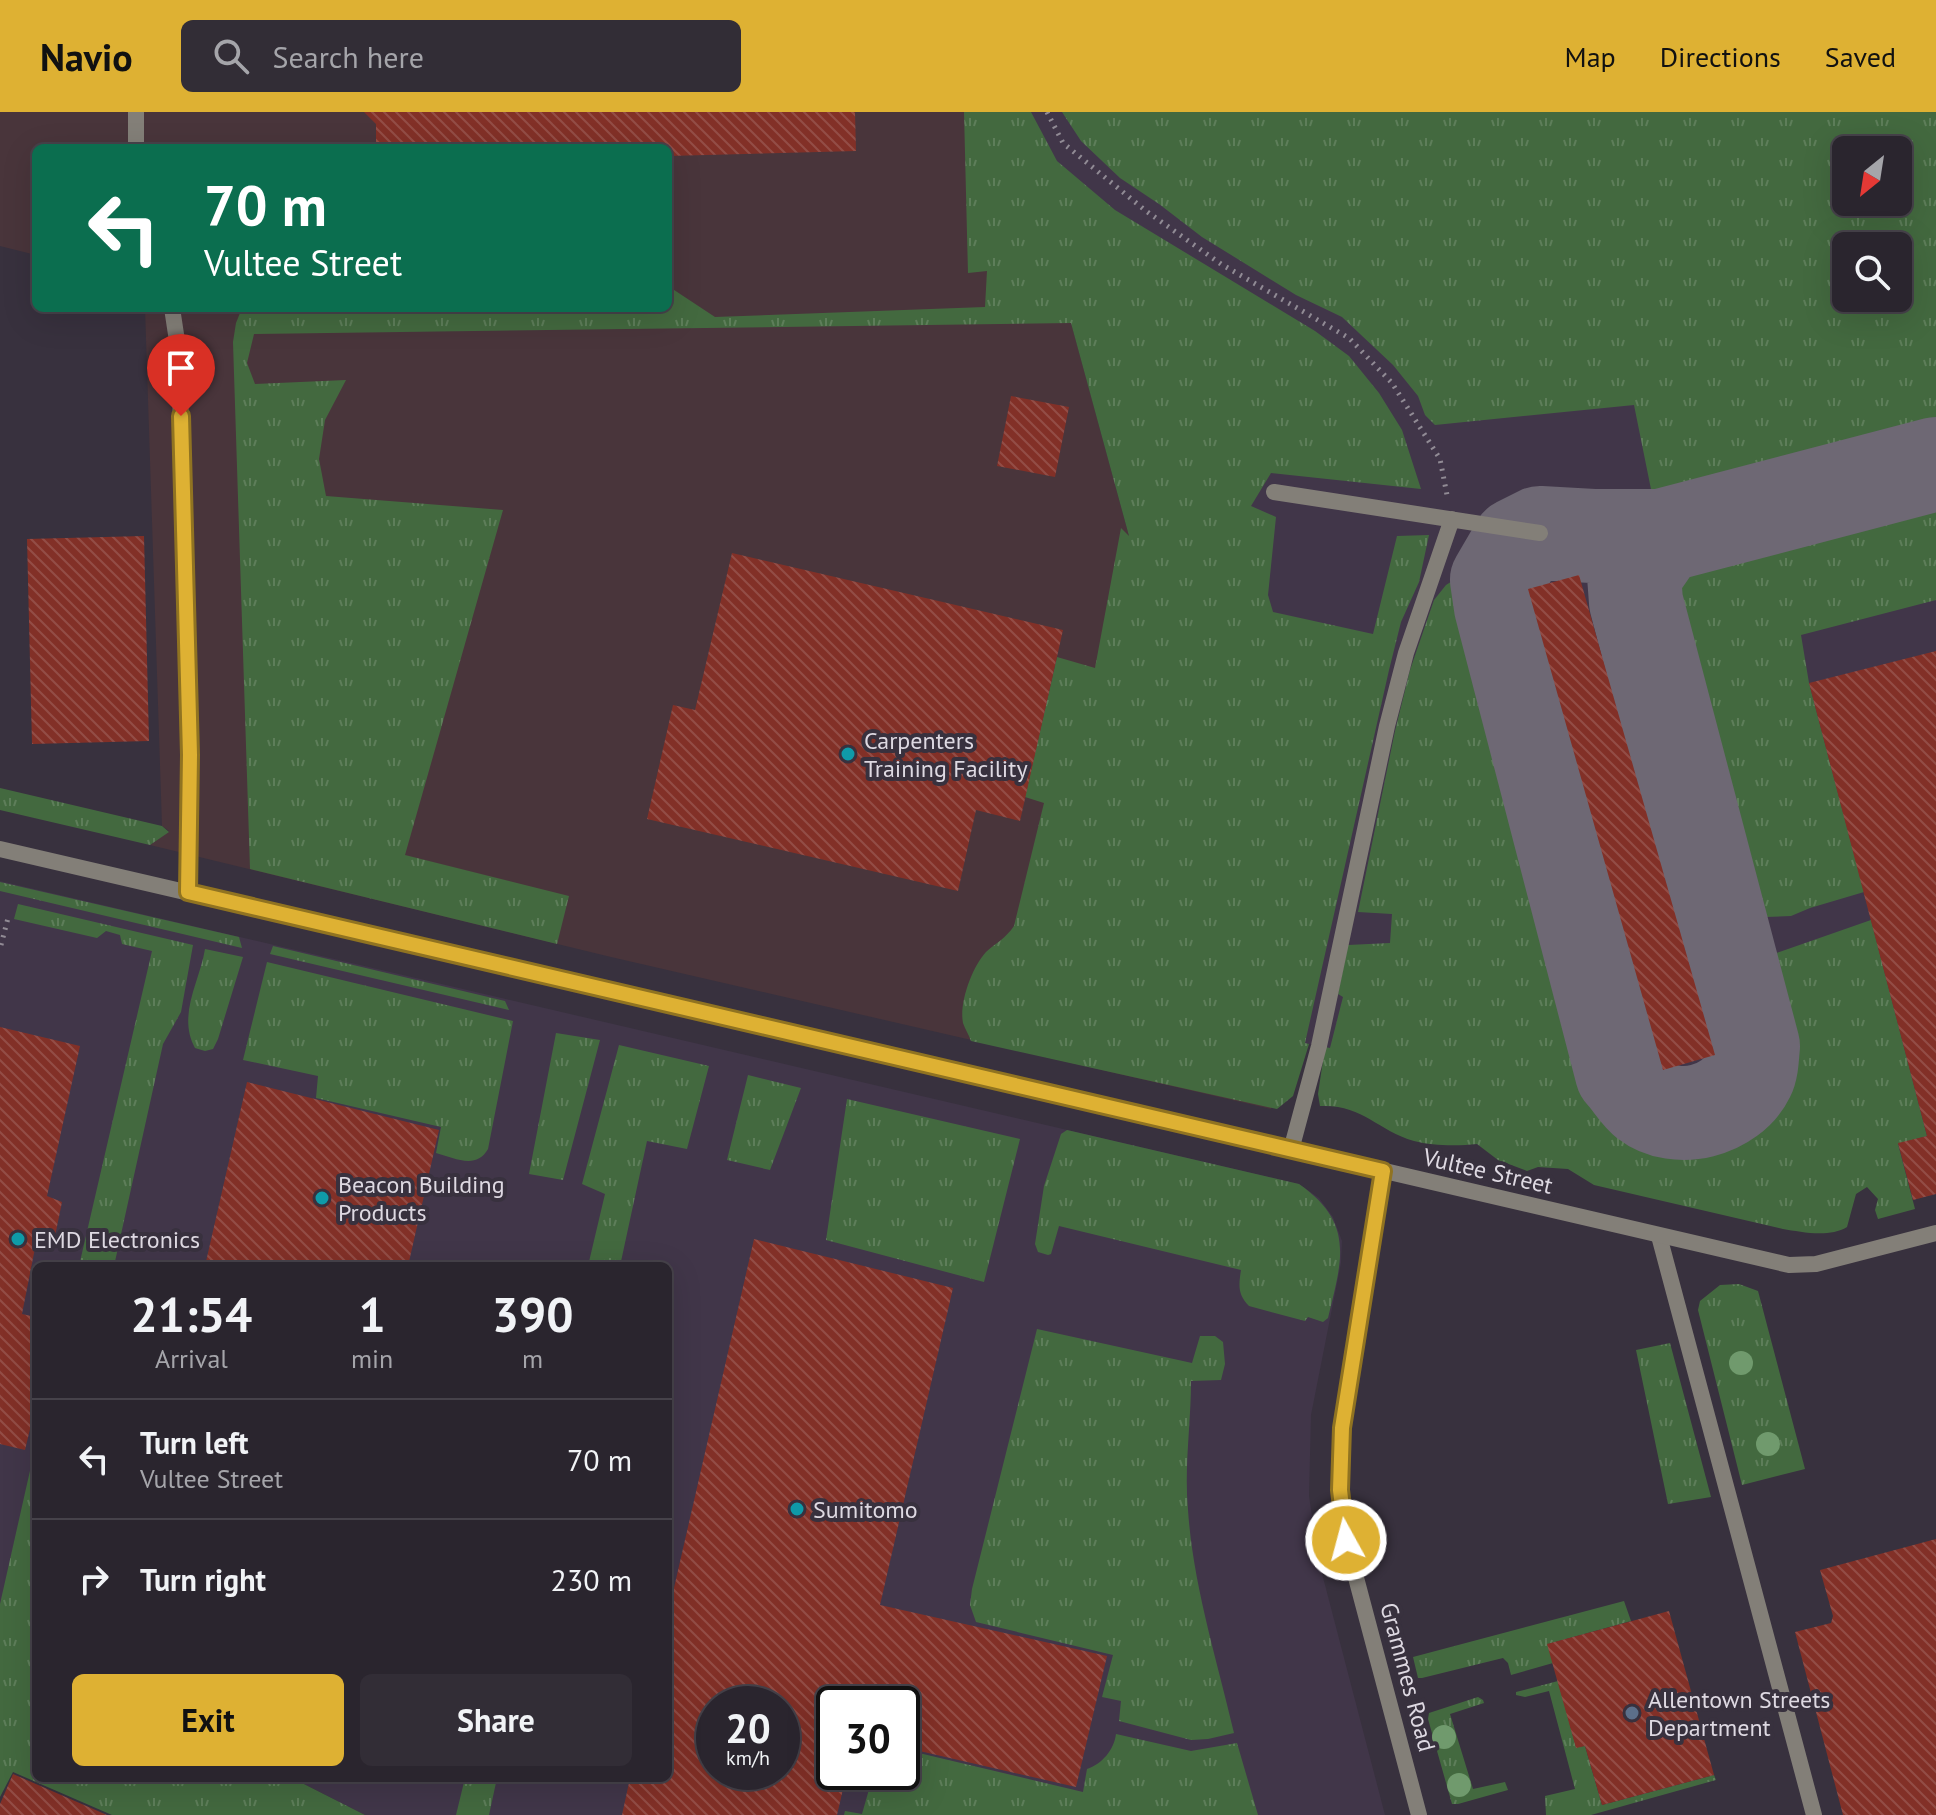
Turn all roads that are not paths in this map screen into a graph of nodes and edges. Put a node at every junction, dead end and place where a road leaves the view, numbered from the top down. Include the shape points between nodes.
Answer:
1 (136, 112) edge
2 (136, 144) edge
3 (173, 312) edge
4 (1274, 492) dead end
5 (1452, 519) junction
6 (1540, 533) dead end
7 (0, 849) edge
8 (188, 892) junction
9 (1291, 1150) junction
10 (1383, 1171) junction
11 (1936, 1233) edge
12 (1659, 1236) junction
13 (1419, 1815) edge
14 (1814, 1815) edge

1 - 2 street
3 - 8 street via 179,354 190,740
4 - 5 street
5 - 6 street
5 - 9 street via 1387,726 1319,1046
7 - 8 street, Vultee Street
8 - 9 street, Vultee Street
9 - 10 street, Vultee Street
10 - 12 street, Vultee Street
10 - 13 street, Grammes Road via 1345,1403 1340,1490 1346,1540
11 - 12 street, Vultee Street via 1816,1264 1789,1265
12 - 14 street

